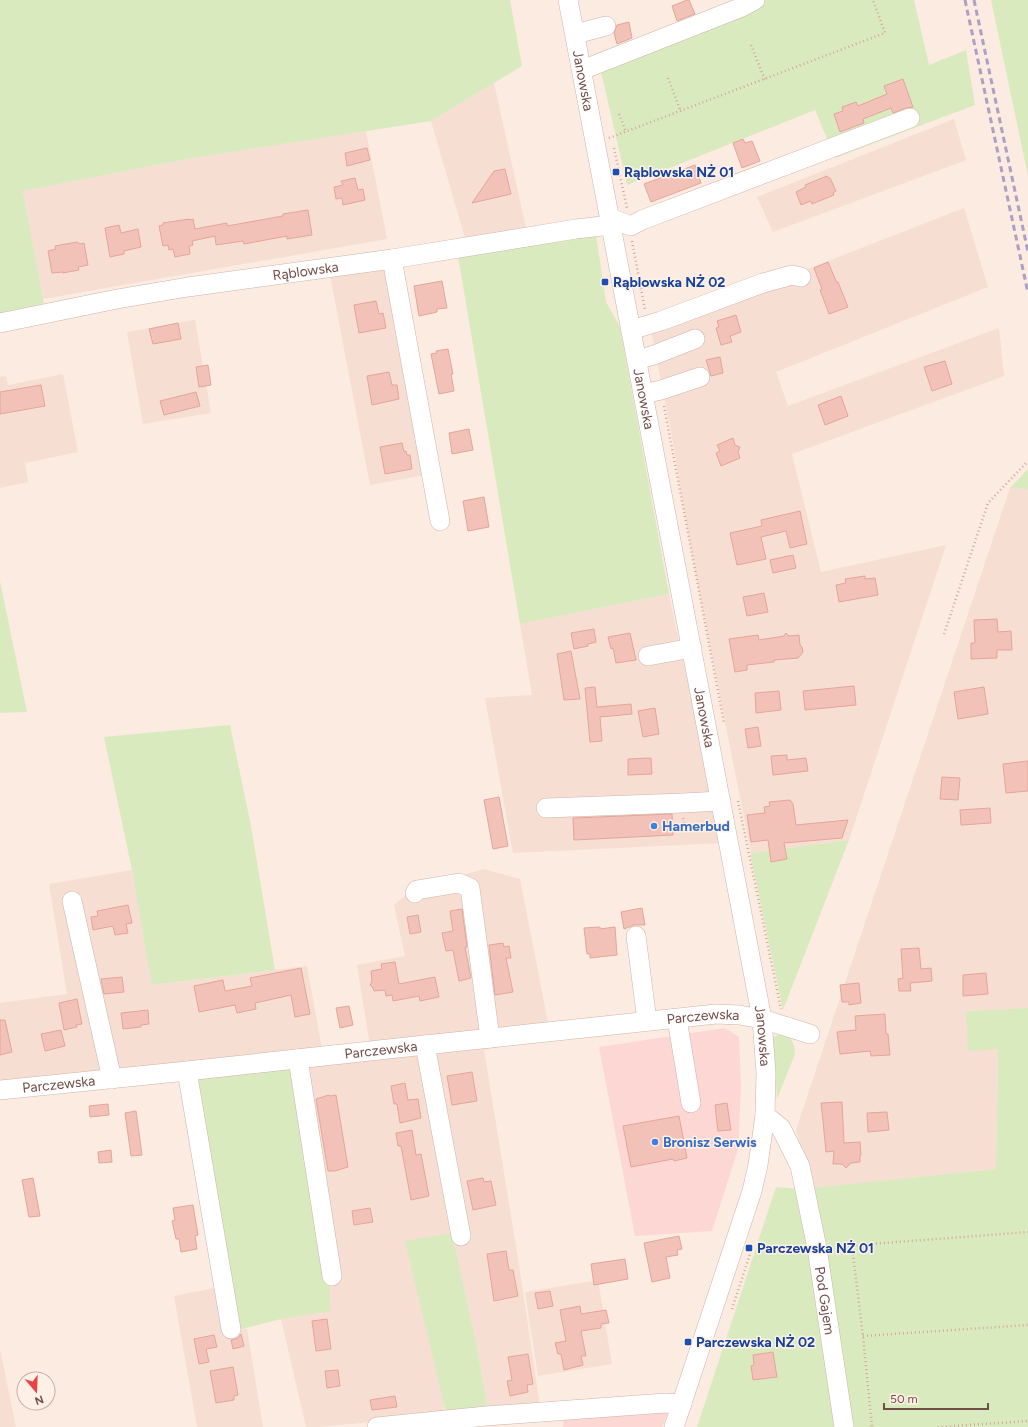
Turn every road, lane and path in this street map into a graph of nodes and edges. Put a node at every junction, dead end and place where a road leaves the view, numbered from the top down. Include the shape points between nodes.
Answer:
1 (568, 0) edge
2 (755, 0) edge
3 (873, 0) edge
4 (606, 26) dead end
5 (575, 34) junction
6 (751, 46) dead end
7 (582, 70) junction
8 (668, 78) dead end
9 (765, 80) junction
10 (681, 112) junction
11 (619, 114) dead end
12 (910, 118) dead end
13 (610, 130) dead end
14 (626, 132) junction
15 (607, 142) junction
16 (611, 221) junction
17 (631, 226) junction
18 (392, 259) junction
19 (801, 277) dead end
20 (0, 323) edge
21 (640, 328) junction
22 (694, 339) dead end
23 (637, 360) junction
24 (700, 377) dead end
25 (652, 392) junction
26 (1028, 461) edge
27 (440, 521) dead end
28 (944, 634) dead end
29 (692, 648) junction
30 (648, 656) dead end
31 (724, 725) dead end
32 (730, 800) junction
33 (546, 808) dead end
34 (415, 893) dead end
35 (72, 901) dead end
36 (636, 936) dead end
37 (677, 1019) junction
38 (762, 1019) junction
39 (647, 1021) junction
40 (784, 1026) junction
41 (810, 1034) dead end
42 (490, 1038) junction
43 (425, 1044) junction
44 (298, 1059) junction
45 (187, 1071) junction
46 (112, 1079) junction
47 (0, 1090) edge
48 (691, 1103) dead end
49 (765, 1115) junction
50 (1028, 1232) edge
51 (461, 1236) dead end
52 (852, 1246) junction
53 (817, 1248) junction
54 (332, 1276) dead end
55 (1028, 1325) edge
56 (231, 1329) dead end
57 (863, 1336) junction
58 (682, 1404) junction
59 (1028, 1421) edge
60 (377, 1427) edge
61 (674, 1427) edge
62 (844, 1427) edge
63 (872, 1427) edge
64 (938, 1427) edge

1 - 5 street, Janowska
2 - 7 street
3 - 9 path via 885,33
4 - 5 street
5 - 7 street, Janowska
6 - 9 path
7 - 15 street, Janowska
8 - 10 path
9 - 10 path
10 - 14 path
11 - 14 path
12 - 17 street
13 - 15 path
14 - 15 path
15 - 16 street, Janowska
15 - 17 path
16 - 17 street
16 - 18 street, Rąblowska
16 - 21 street, Janowska
17 - 21 path
18 - 20 street, Rąblowska via 188,287
18 - 27 street
19 - 21 street via 792,275 763,283
21 - 23 street, Janowska
22 - 23 street
23 - 25 street, Janowska
24 - 25 street
25 - 29 street, Janowska
25 - 31 path
26 - 28 path via 988,503
29 - 30 street
29 - 32 street, Janowska
32 - 33 street
32 - 38 street, Janowska
32 - 40 path
34 - 42 street via 417,890 459,883 470,888
35 - 46 street
36 - 39 street
37 - 38 street, Parczewska via 716,1014
37 - 39 street, Parczewska
37 - 48 street
38 - 40 street, Parczewska
38 - 49 street, Janowska via 766,1073
39 - 42 street, Parczewska
40 - 41 street, Parczewska
42 - 43 street, Parczewska
43 - 44 street, Parczewska
43 - 51 street
44 - 45 street, Parczewska
44 - 54 street
45 - 46 street, Parczewska
45 - 56 street
46 - 47 street, Parczewska
49 - 53 street, Pod Gajem via 781,1128 800,1166
49 - 58 street, Janowska via 752,1191
50 - 52 path
52 - 53 path
52 - 57 path
53 - 62 street, Pod Gajem
55 - 57 path
57 - 63 path
58 - 60 street via 540,1411
58 - 61 street, Janowska
59 - 64 path

